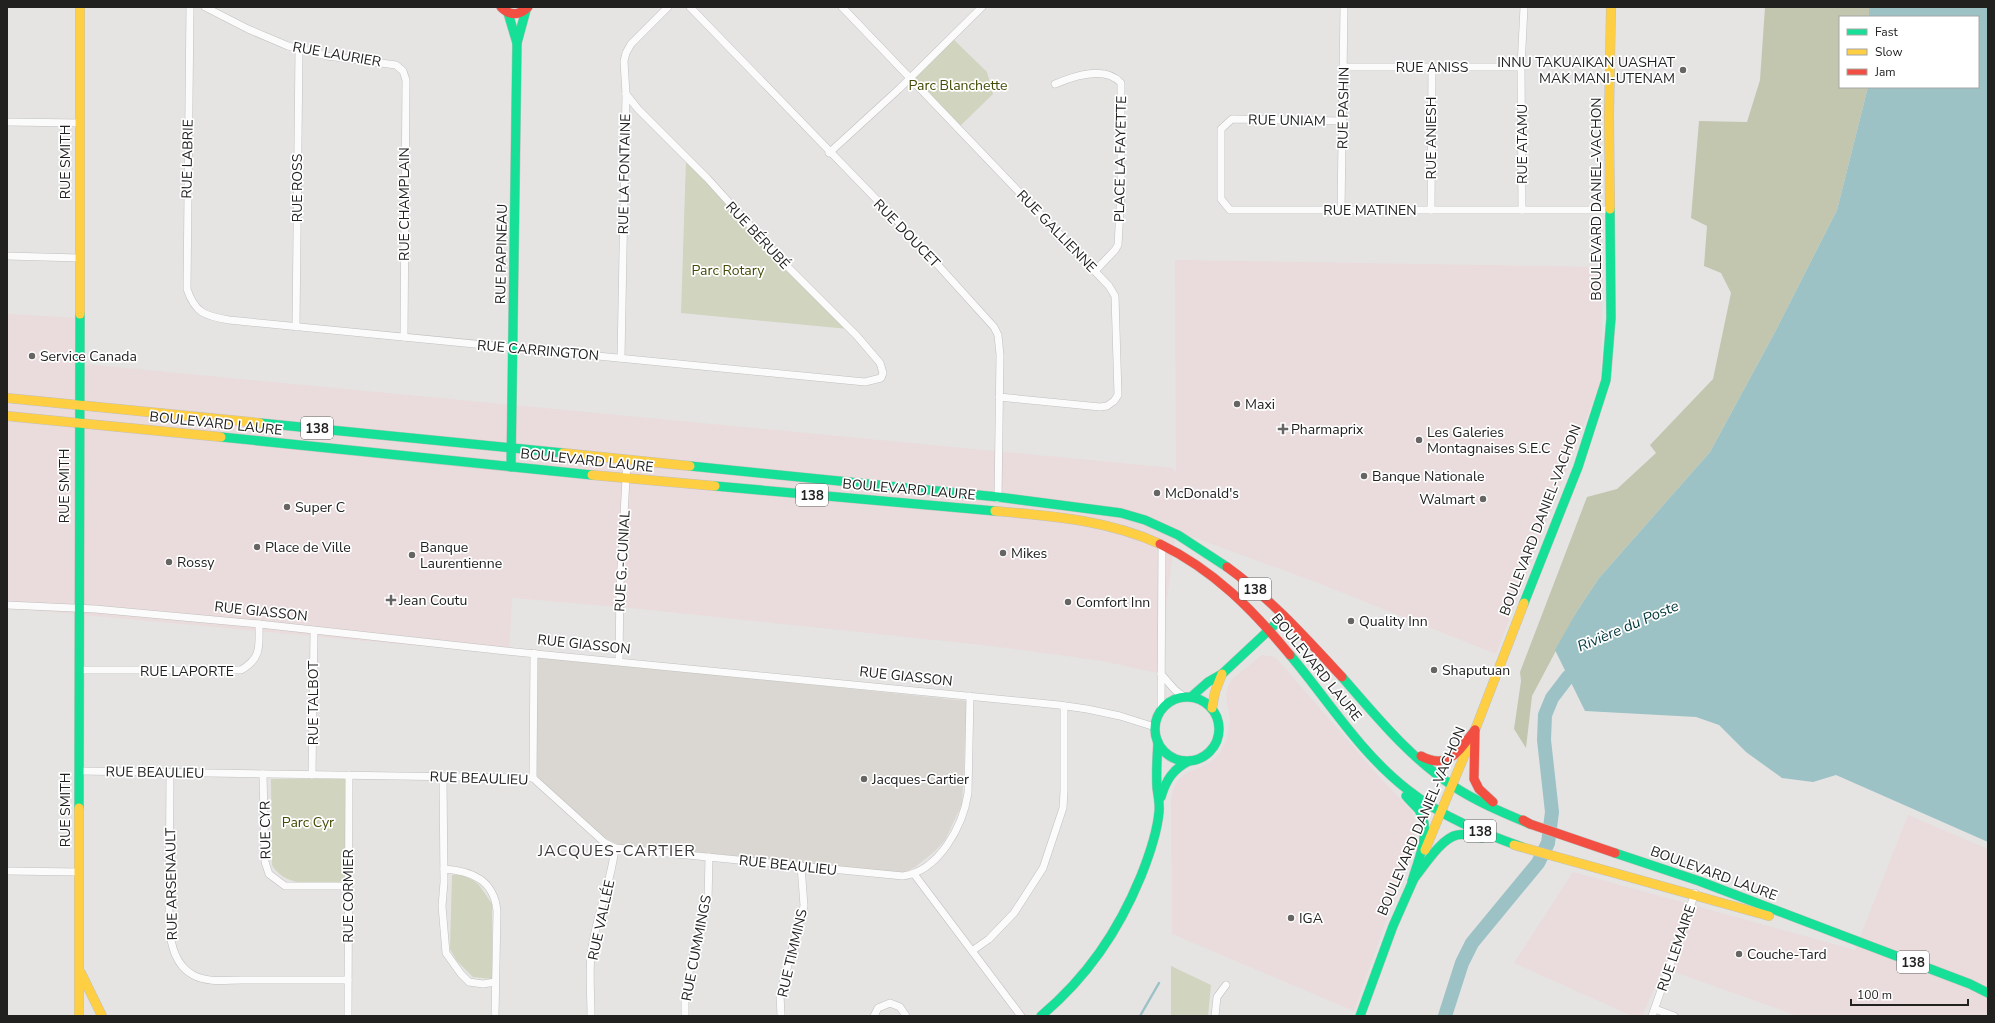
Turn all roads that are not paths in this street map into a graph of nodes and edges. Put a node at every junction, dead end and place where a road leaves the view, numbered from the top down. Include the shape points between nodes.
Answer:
1 (80, 7) edge
2 (190, 7) edge
3 (205, 7) edge
4 (668, 7) edge
5 (690, 7) edge
6 (842, 7) edge
7 (982, 7) edge
8 (1344, 7) edge
9 (1524, 7) edge
10 (1611, 7) edge
11 (527, 9) edge
12 (504, 10) edge
13 (517, 43) junction
14 (299, 49) junction
15 (1343, 67) junction
16 (1432, 67) junction
17 (1521, 67) junction
18 (403, 72) joint
19 (910, 77) junction
20 (1056, 84) dead end
21 (626, 94) junction
22 (1232, 120) joint
23 (1342, 121) junction
24 (7, 122) edge
25 (80, 123) junction
26 (829, 153) junction
27 (1341, 210) junction
28 (1431, 210) junction
29 (1522, 210) junction
30 (1610, 210) junction
31 (7, 256) edge
32 (79, 258) junction
33 (1094, 271) junction
34 (198, 308) joint
35 (296, 327) junction
36 (404, 337) junction
37 (513, 348) junction
38 (621, 358) junction
39 (881, 378) joint
40 (999, 397) junction
41 (7, 398) edge
42 (78, 405) junction
43 (7, 416) edge
44 (78, 423) junction
45 (512, 447) junction
46 (627, 461) junction
47 (511, 467) junction
48 (626, 478) junction
49 (998, 497) junction
50 (999, 512) junction
51 (1162, 545) junction
52 (7, 605) edge
53 (78, 609) junction
54 (1284, 616) junction
55 (259, 624) junction
56 (1270, 629) junction
57 (314, 631) junction
58 (534, 653) junction
59 (619, 661) junction
60 (78, 670) junction
61 (1161, 674) junction
62 (1222, 674) junction
63 (970, 696) junction
64 (1188, 697) junction
65 (1064, 706) junction
66 (1212, 708) junction
67 (1161, 710) junction
68 (1155, 727) junction
69 (1475, 730) junction
70 (1393, 734) junction
71 (1158, 742) junction
72 (1190, 761) junction
73 (79, 771) junction
74 (170, 772) junction
75 (1388, 772) junction
76 (263, 774) junction
77 (312, 775) junction
78 (348, 776) junction
79 (444, 777) junction
80 (534, 778) junction
81 (1452, 786) junction
82 (1159, 802) junction
83 (1440, 812) junction
84 (1530, 824) junction
85 (1522, 846) junction
86 (615, 848) junction
87 (709, 857) junction
88 (801, 866) junction
89 (444, 869) junction
90 (7, 871) edge
91 (79, 872) junction
92 (914, 874) junction
93 (1412, 881) junction
94 (1699, 881) junction
95 (348, 886) junction
96 (1694, 896) junction
97 (1837, 934) junction
98 (972, 951) junction
99 (79, 965) junction
100 (348, 980) junction
101 (495, 982) junction
102 (1226, 984) dead end
103 (1988, 993) edge
104 (1653, 1013) edge
105 (79, 1016) edge
106 (102, 1016) edge
107 (348, 1016) edge
108 (495, 1016) edge
109 (591, 1016) edge
110 (685, 1016) edge
111 (781, 1016) edge
112 (874, 1016) edge
113 (906, 1016) edge
114 (1021, 1016) edge
115 (1040, 1016) edge
116 (1215, 1016) edge
117 (1360, 1016) edge
118 (1674, 1016) edge

1 - 25 main road, RUE SMITH
2 - 34 street, RUE LABRIE via 187,289 191,300
3 - 14 street, RUE LAURIER via 248,29
4 - 21 street, RUE LA FONTAINE via 631,44 626,53
5 - 26 street, RUE DOUCET
6 - 19 street, RUE GALLIENNE
7 - 19 street
8 - 15 street, RUE PASHIN
9 - 17 street, RUE ATAMU
10 - 30 main road, BOULEVARD DANIEL-VACHON
11 - 12 main road via 517,14
11 - 13 main road
12 - 13 main road
13 - 37 main road, RUE PAPINEAU
14 - 18 street, RUE LAURIER via 327,56 396,65
14 - 35 street, RUE ROSS
15 - 16 street, RUE ANISS
15 - 23 street, RUE PASHIN
16 - 17 street, RUE ANISS
16 - 28 street, RUE ANIESH
17 - 29 street, RUE ATAMU
18 - 36 street, RUE CHAMPLAIN via 406,80
19 - 26 street
19 - 33 street, RUE GALLIENNE
20 - 33 street, PLACE LA FAYETTE via 1071,77 1100,74 1116,78 1121,83 1121,192 1118,245
21 - 38 street, RUE LA FONTAINE
21 - 39 street, RUE BÉRUBÉ via 785,264 857,336 880,363 883,373
22 - 23 street, RUE UNIAM
22 - 27 street, RUE MATINEN via 1221,130 1221,200 1230,210
23 - 27 street, RUE PASHIN
24 - 25 street
25 - 32 main road, RUE SMITH
26 - 40 street, RUE DOUCET via 908,232 994,327 998,335 1000,355
27 - 28 street, RUE MATINEN
28 - 29 street, RUE MATINEN
29 - 30 street, RUE MATINEN
30 - 69 main road, BOULEVARD DANIEL-VACHON via 1611,318 1603,394 1578,467
31 - 32 street
32 - 42 main road, RUE SMITH
33 - 40 street, RUE GALLIENNE via 1115,296 1118,395 1114,402 1100,407
34 - 35 street, RUE CARRINGTON via 205,315 228,320
35 - 36 street, RUE CARRINGTON
36 - 37 street, RUE CARRINGTON
37 - 38 street, RUE CARRINGTON
37 - 45 main road, RUE PAPINEAU
38 - 39 street, RUE CARRINGTON via 864,382
40 - 49 street, RUE DOUCET
41 - 42 main road, BOULEVARD LAURE / 138
42 - 44 main road, RUE SMITH
42 - 45 main road, BOULEVARD LAURE / 138
43 - 44 main road, BOULEVARD LAURE / 138
44 - 47 main road, BOULEVARD LAURE / 138
44 - 53 main road, RUE SMITH
45 - 46 main road, BOULEVARD LAURE / 138
45 - 47 main road, RUE PAPINEAU
46 - 48 street, RUE G.-CUNIAL
46 - 49 main road, BOULEVARD LAURE / 138
47 - 48 main road, BOULEVARD LAURE / 138
48 - 50 main road, BOULEVARD LAURE / 138
48 - 59 street, RUE G.-CUNIAL
49 - 50 street, RUE DOUCET
49 - 54 main road, BOULEVARD LAURE / 138 via 1116,512 1145,520 1177,534 1235,572
50 - 51 main road, BOULEVARD LAURE / 138 via 1057,516 1120,528
51 - 56 main road, BOULEVARD LAURE / 138 via 1198,564 1239,598
51 - 61 street
52 - 53 street, RUE GIASSON
53 - 55 street, RUE GIASSON
53 - 60 main road, RUE SMITH
54 - 56 main road
54 - 70 main road, BOULEVARD LAURE / 138
55 - 57 street, RUE GIASSON
55 - 60 street, RUE LAPORTE via 259,648 256,657 252,664 241,670
56 - 62 main road
56 - 75 main road, BOULEVARD LAURE / 138 via 1367,750
57 - 58 street, RUE GIASSON
57 - 77 street, RUE TALBOT
58 - 59 street, RUE GIASSON
58 - 80 street
59 - 63 street, RUE GIASSON
60 - 73 main road, RUE SMITH
61 - 64 street via 1175,690
61 - 67 street
62 - 64 main road
62 - 66 main road
63 - 65 street, RUE GIASSON
63 - 92 street via 966,808 940,854 920,872
64 - 66 main road via 1199,699
64 - 67 main road via 1175,699
65 - 68 street, RUE GIASSON via 1087,708
65 - 98 street via 1063,808 1043,868 1014,912 989,939
66 - 72 main road via 1218,717 1219,737 1208,754
67 - 68 main road
68 - 71 main road
69 - 70 main road via 1454,756 1436,763 1424,758
69 - 81 main road, BOULEVARD DANIEL-VACHON
69 - 84 main road via 1476,786 1490,799
70 - 81 main road, BOULEVARD LAURE / 138 via 1422,763
71 - 72 main road via 1163,751 1171,757 1180,761
71 - 82 main road
72 - 82 main road via 1176,767 1164,785
73 - 74 street, RUE BEAULIEU
73 - 91 main road, RUE SMITH
74 - 76 street, RUE BEAULIEU
74 - 100 street, RUE ARSENAULT via 169,926 172,947 181,965 194,976 217,981
75 - 83 main road, BOULEVARD LAURE / 138 via 1408,790
75 - 93 main road via 1418,810 1424,824 1424,837
76 - 77 street, RUE BEAULIEU
76 - 95 street, RUE CYR via 266,815 265,862 269,874 286,886
77 - 78 street, RUE BEAULIEU
78 - 79 street, RUE BEAULIEU
78 - 95 street, RUE CORMIER
79 - 80 street, RUE BEAULIEU
79 - 89 street
80 - 86 street, RUE BEAULIEU via 605,843
81 - 83 main road, BOULEVARD DANIEL-VACHON
81 - 84 main road, BOULEVARD LAURE / 138 via 1496,810
82 - 115 main road via 1150,854 1138,887 1119,926 1089,970 1056,1004
83 - 85 main road, BOULEVARD LAURE / 138 via 1483,833
83 - 93 main road, BOULEVARD DANIEL-VACHON
84 - 94 main road, BOULEVARD LAURE / 138
85 - 93 main road via 1468,835 1454,836 1445,842
85 - 96 main road, BOULEVARD LAURE / 138
86 - 87 street, RUE BEAULIEU
86 - 109 street, RUE VALLÉE via 613,869 591,955
87 - 88 street, RUE BEAULIEU
87 - 110 street, RUE CUMMINGS via 708,901 689,972
88 - 92 street, RUE BEAULIEU via 903,876
88 - 111 street, RUE TIMMINS via 804,906 780,994
89 - 101 street via 469,872 486,884 494,896 497,911
89 - 101 street via 442,906 446,953 470,982
90 - 91 street
91 - 99 main road, RUE SMITH
92 - 98 street
93 - 117 main road, BOULEVARD DANIEL-VACHON
94 - 96 street, RUE LEMAIRE
94 - 97 main road, BOULEVARD LAURE / 138
95 - 100 street, RUE CORMIER
96 - 97 main road, BOULEVARD LAURE / 138
96 - 104 street, RUE LEMAIRE
97 - 103 main road, BOULEVARD LAURE / 138
98 - 114 street
99 - 105 main road, RUE SMITH
99 - 106 main road, RUE SMITH
100 - 107 street, RUE CORMIER
101 - 108 street
102 - 116 street via 1217,997
104 - 118 street
112 - 113 street via 878,1008 890,1003 900,1007

